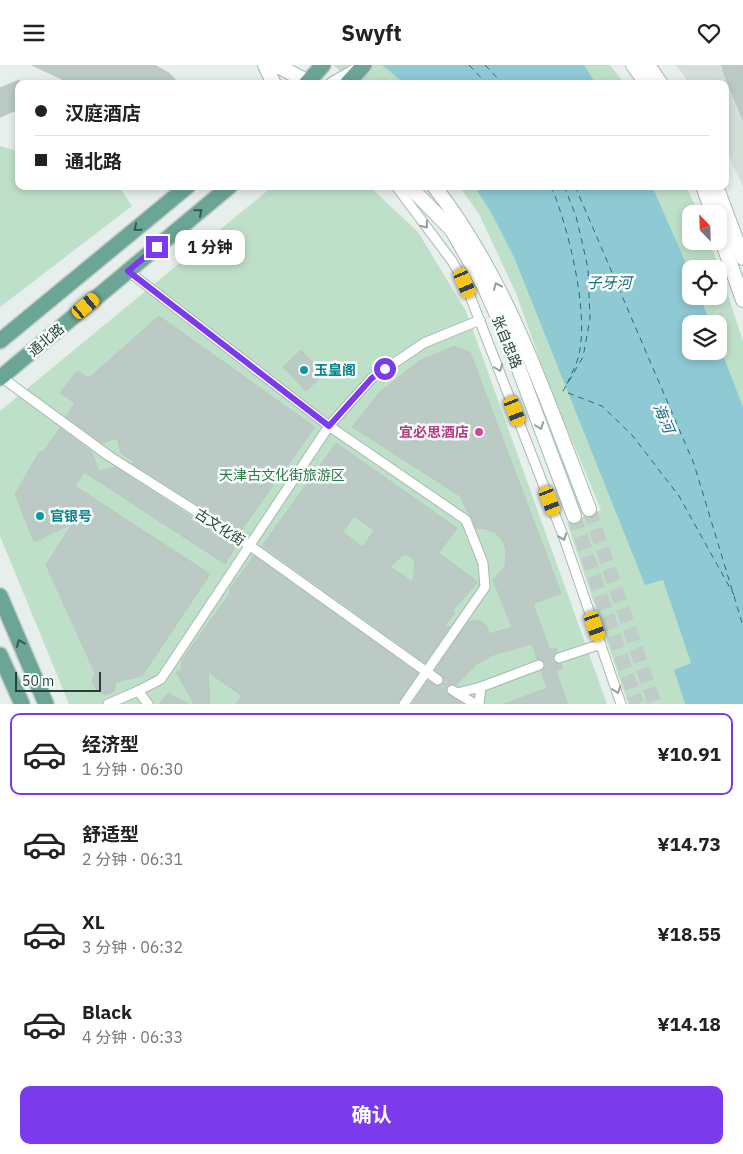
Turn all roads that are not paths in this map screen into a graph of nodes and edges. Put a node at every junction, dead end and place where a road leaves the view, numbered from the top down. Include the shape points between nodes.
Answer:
1 (265, 65) edge
2 (272, 65) edge
3 (276, 65) edge
4 (633, 65) edge
5 (320, 66) edge
6 (363, 66) edge
7 (652, 66) edge
8 (272, 80) edge
9 (300, 80) edge
10 (300, 80) edge
11 (308, 80) edge
12 (336, 80) edge
13 (343, 80) edge
14 (644, 80) edge
15 (659, 80) edge
16 (183, 190) edge
17 (225, 190) edge
18 (399, 190) edge
19 (413, 190) edge
20 (437, 190) edge
21 (704, 190) edge
22 (718, 190) edge
23 (709, 205) edge
24 (726, 250) edge
25 (743, 258) edge
26 (128, 271) junction
27 (743, 300) edge
28 (480, 320) junction
29 (0, 341) edge
30 (0, 378) edge
31 (329, 426) junction
32 (589, 509) tunnel mouth
33 (574, 516) tunnel mouth
34 (249, 545) junction
35 (0, 596) edge
36 (601, 644) junction
37 (0, 655) edge
38 (559, 658) tunnel mouth
39 (539, 665) tunnel mouth
40 (426, 672) junction
41 (438, 680) tunnel mouth
42 (481, 687) junction
43 (138, 691) junction
44 (22, 704) edge
45 (46, 704) edge
46 (108, 704) edge
47 (148, 704) edge
48 (404, 704) edge
49 (477, 704) edge
50 (621, 704) edge

1 - 8 street
2 - 9 street
3 - 10 street
4 - 14 street
5 - 11 main road
5 - 12 street
6 - 13 main road
7 - 15 street
16 -> 29 main road, 通北路
26 -> 17 main road, 通北路
18 -> 28 street via 452,261
19 -> 33 street, 张自忠路 via 452,230 484,286 507,337
32 -> 20 street, 张自忠路 via 534,369 494,279 465,228
21 - 23 street
22 - 25 street
24 - 27 street
26 - 30 main road, 通北路
26 - 31 street
28 - 31 street via 424,343 372,378
28 -> 36 street via 564,537
30 - 34 street, 古文化街 via 109,456
31 - 34 street
31 - 40 street via 466,520 483,563 485,587
34 - 40 street, 古文化街
34 - 43 street via 161,679
45 -> 35 main road
36 - 38 street
36 -> 50 street
37 - 44 main road
39 - 42 street
40 - 41 street, 古文化街
40 - 48 street
42 - 49 street
42 - 49 street via 454,691
43 - 46 street
43 - 47 street

